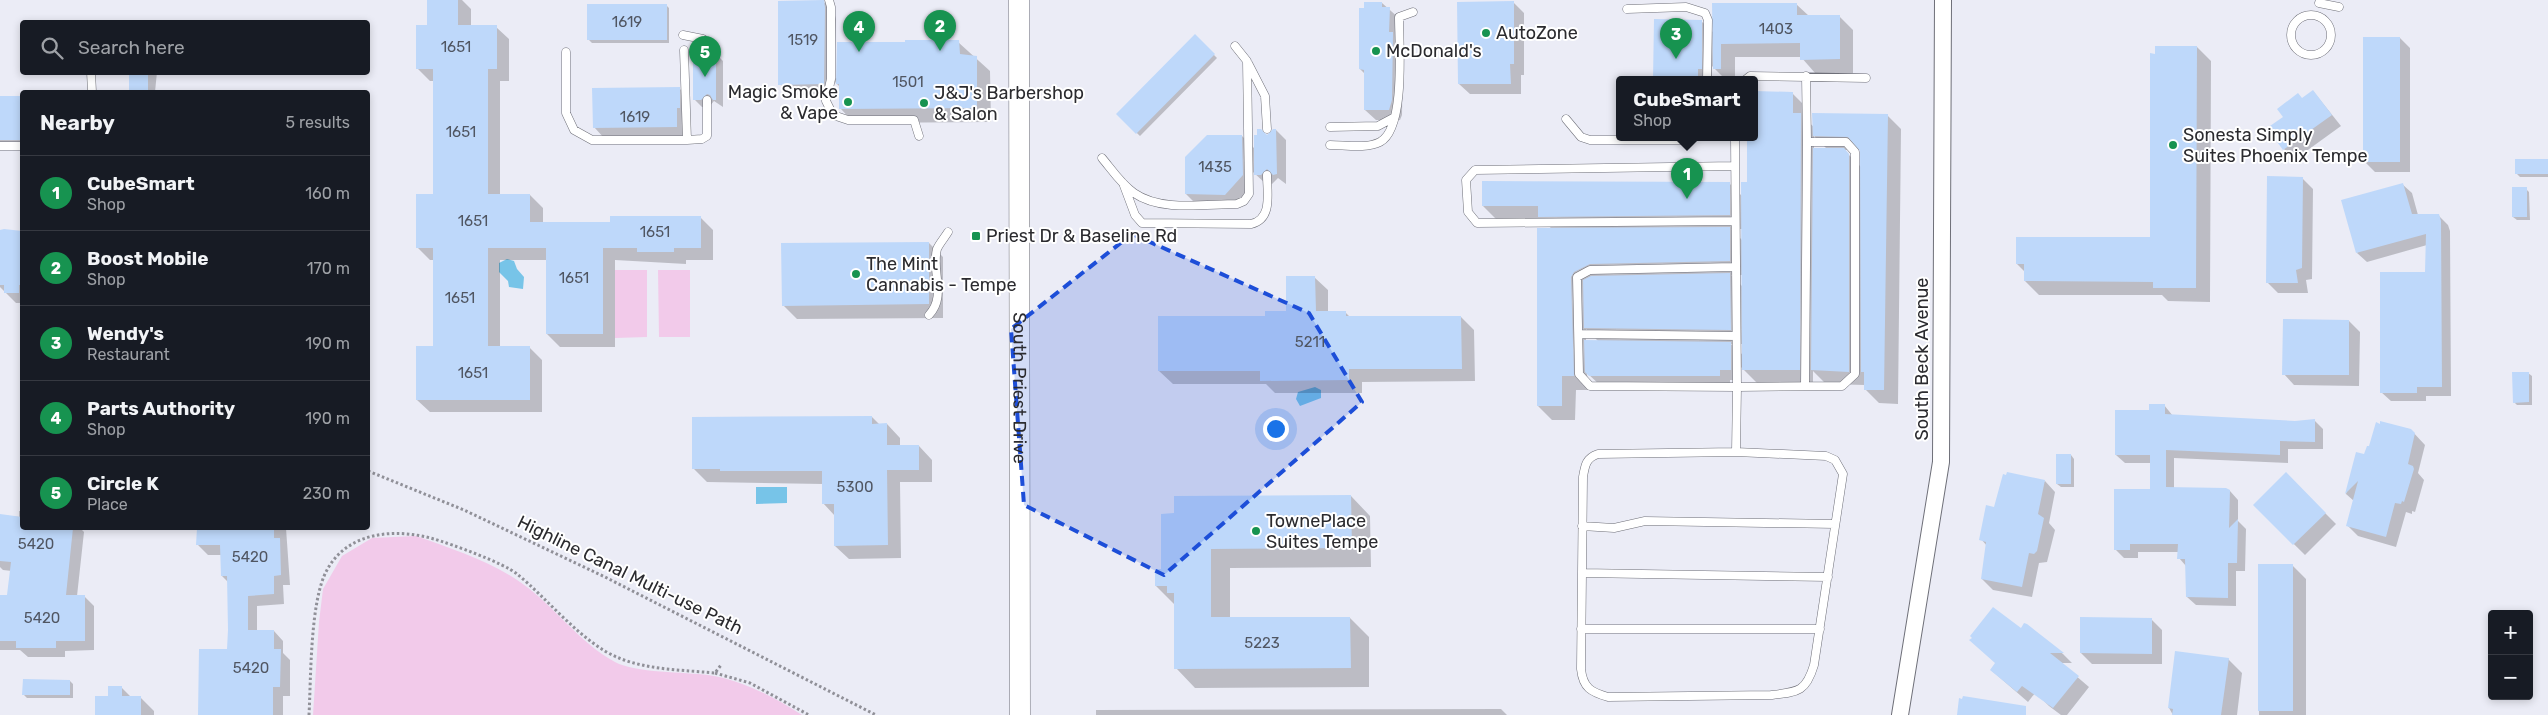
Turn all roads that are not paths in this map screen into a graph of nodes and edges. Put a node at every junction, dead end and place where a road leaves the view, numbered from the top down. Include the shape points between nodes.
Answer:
1 (830, 0) edge
2 (1019, 0) edge
3 (1944, 0) edge
4 (2339, 7) dead end
5 (1627, 9) dead end
6 (1413, 12) dead end
7 (2321, 18) junction
8 (683, 35) dead end
9 (1235, 46) dead end
10 (684, 50) dead end
11 (566, 52) dead end
12 (707, 53) dead end
13 (1247, 61) junction
14 (91, 75) edge
15 (1708, 76) edge
16 (1758, 76) edge
17 (1806, 76) junction
18 (1866, 78) dead end
19 (92, 90) edge
20 (707, 100) dead end
21 (1395, 117) junction
22 (1566, 120) dead end
23 (1330, 127) dead end
24 (1267, 129) dead end
25 (918, 136) dead end
26 (687, 140) junction
27 (1616, 140) edge
28 (1735, 141) edge
29 (1807, 142) junction
30 (0, 146) edge
31 (20, 146) edge
32 (1330, 146) dead end
33 (1102, 158) dead end
34 (1735, 166) junction
35 (1267, 175) dead end
36 (1122, 182) junction
37 (1734, 221) junction
38 (948, 232) dead end
39 (1734, 267) junction
40 (929, 315) dead end
41 (1579, 334) junction
42 (1736, 336) junction
43 (1805, 386) junction
44 (1737, 387) junction
45 (1736, 452) junction
46 (1836, 524) junction
47 (1582, 526) junction
48 (1582, 573) junction
49 (1828, 576) junction
50 (1581, 629) junction
51 (1820, 629) junction
52 (1020, 715) edge
53 (1900, 715) edge

1 - 25 lane via 832,79 827,91 828,108 833,115 848,120 914,120
2 - 52 street, South Priest Drive
3 - 53 street, South Beck Avenue via 1941,462
4 - 7 lane via 2323,4
5 - 15 lane via 1686,7 1705,13 1708,20
6 - 21 lane via 1399,17 1399,108
7 - 7 lane via 2308,16 2297,21 2291,40 2298,51 2310,56 2327,47 2331,34
8 - 12 lane via 703,39
9 - 13 lane
10 - 26 lane
11 - 26 lane via 566,113 574,130 592,140
13 - 24 lane via 1265,96
13 - 36 lane via 1249,194 1244,201 1237,204 1162,204 1147,200
14 - 19 lane
16 - 17 lane
17 - 18 lane
17 - 29 lane
20 - 26 lane via 707,136
21 - 23 lane via 1378,126
21 - 32 lane via 1386,138 1378,143
22 - 27 lane via 1581,138
28 - 34 lane
29 - 43 lane
29 - 43 lane via 1846,142 1855,152 1855,374 1842,386
30 - 31 lane
33 - 36 lane
34 - 37 lane
34 - 37 lane via 1475,170 1466,180 1468,212 1476,223
35 - 36 lane via 1266,214 1259,222 1251,224 1142,223 1135,215
37 - 39 lane
38 - 40 lane via 937,249 938,298
39 - 41 lane via 1590,270 1577,277
39 - 42 lane
41 - 42 lane
41 - 44 lane via 1579,374 1590,386
42 - 44 lane
43 - 44 lane
44 - 45 lane
45 - 46 lane via 1826,456 1835,460 1843,474
45 - 47 lane via 1598,454 1590,457 1582,477
46 - 47 lane via 1644,521 1614,528
46 - 49 lane
47 - 48 lane
48 - 49 lane
48 - 50 lane
49 - 51 lane
50 - 51 lane
50 - 51 lane via 1582,681 1587,689 1608,697 1794,693 1809,680

